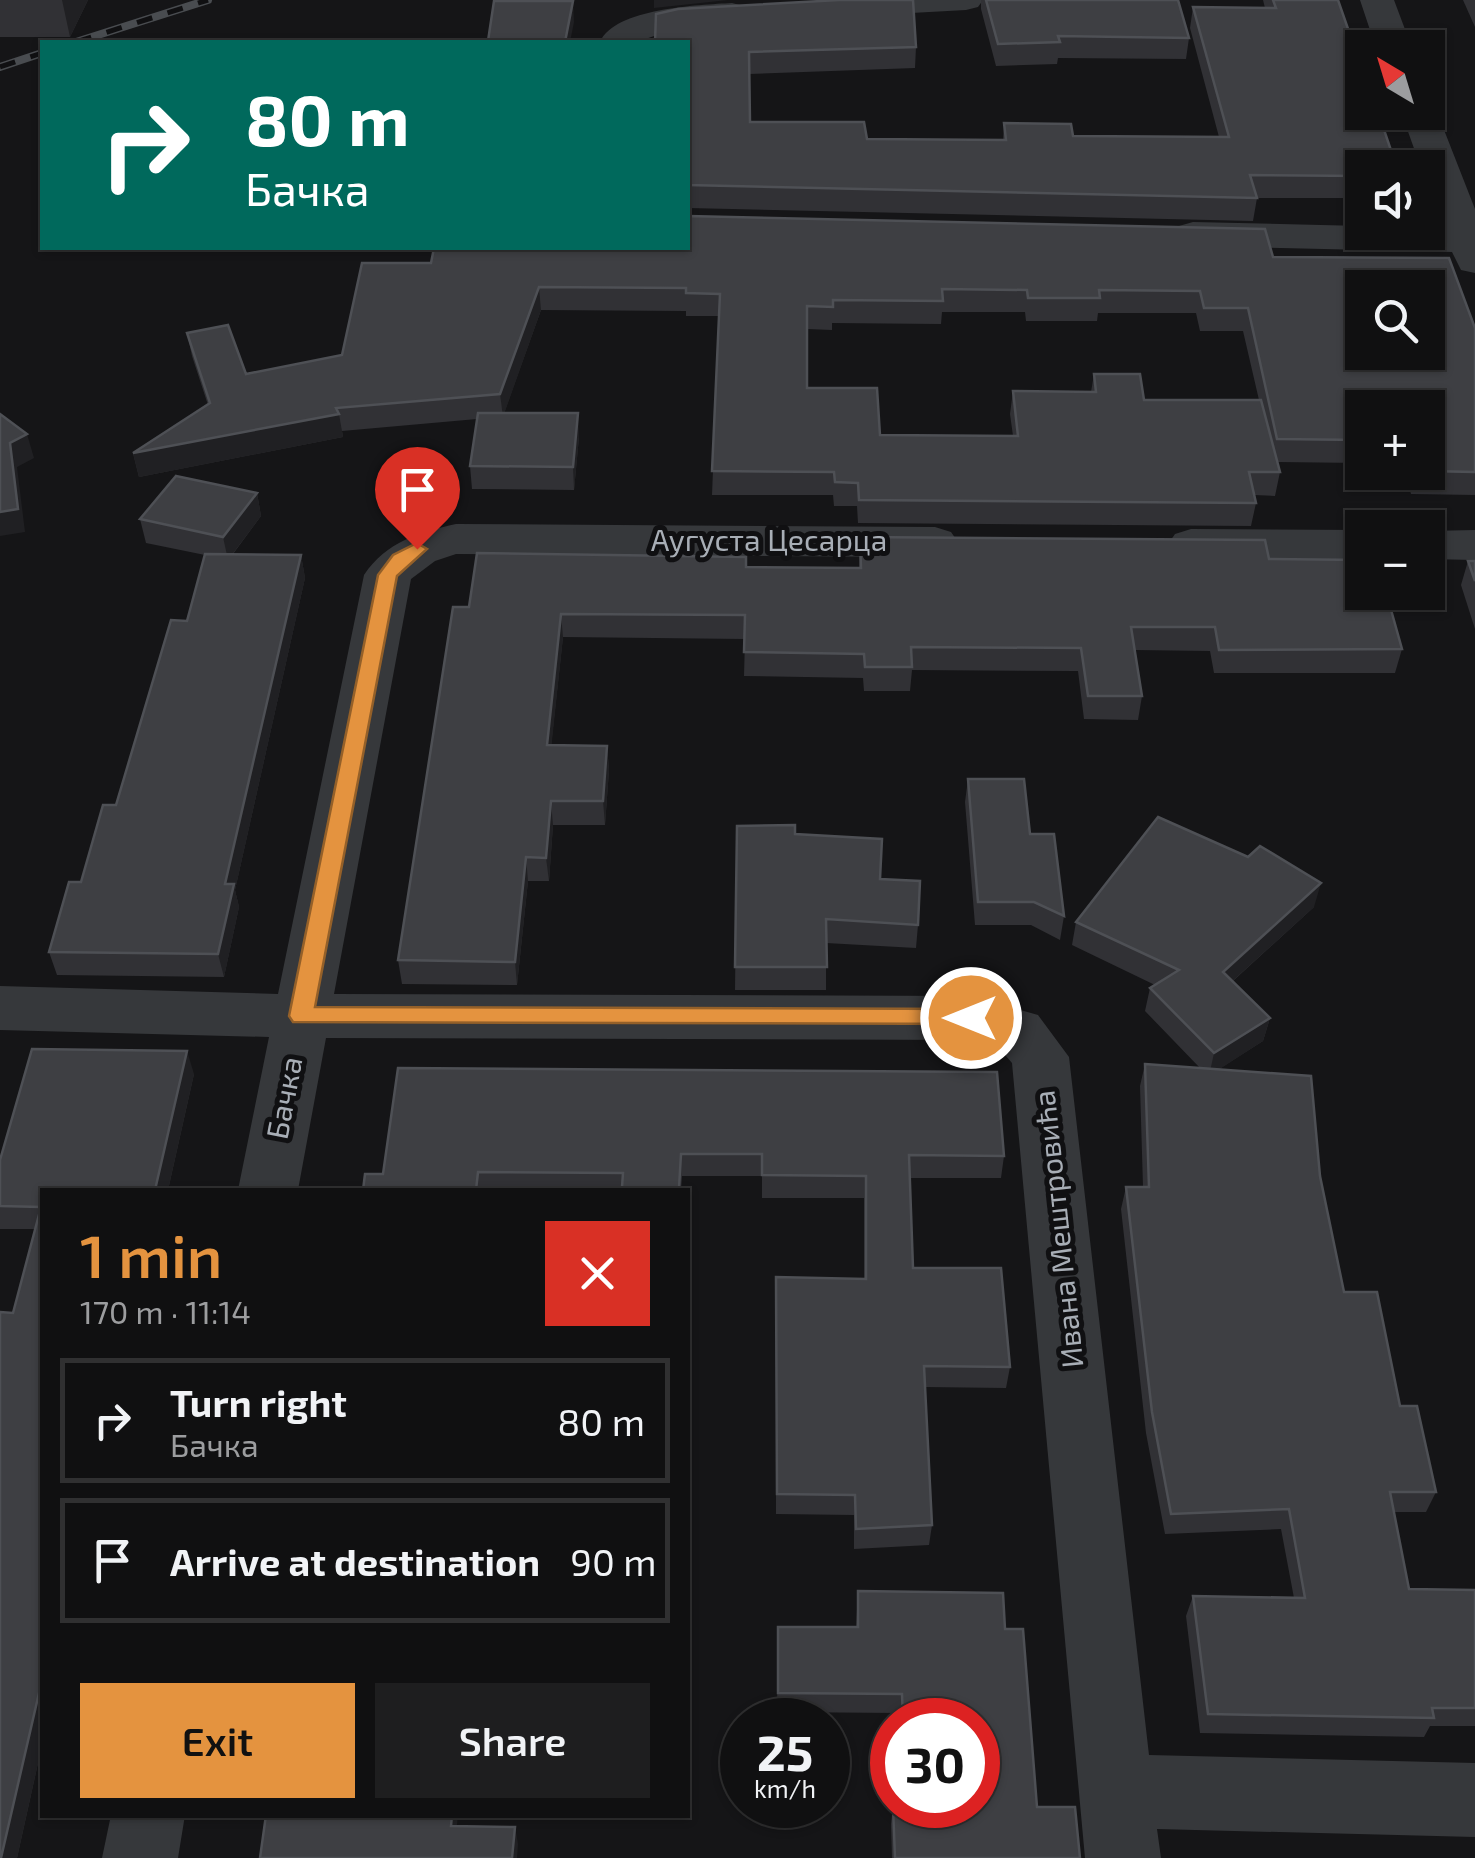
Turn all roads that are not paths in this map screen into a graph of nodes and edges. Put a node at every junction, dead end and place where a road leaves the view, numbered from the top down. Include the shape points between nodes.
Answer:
1 (966, 0) edge
2 (1376, 0) edge
3 (812, 8) edge
4 (773, 11) edge
5 (1387, 30) edge
6 (618, 40) edge
7 (1426, 130) edge
8 (1147, 234) edge
9 (1472, 248) edge
10 (986, 542) edge
11 (1145, 543) edge
12 (1345, 545) edge
13 (1445, 545) edge
14 (1475, 545) edge
15 (417, 549) joint
16 (0, 1008) edge
17 (301, 1016) junction
18 (268, 1188) edge
19 (1475, 1800) edge
20 (147, 1818) edge
21 (1121, 1825) edge
22 (140, 1858) edge

1 - 3 street
2 - 5 street
4 - 6 street via 678,16 644,24
7 - 9 street
8 - 9 street
10 - 15 street, Аугуста Цесарца via 456,539
11 - 12 street
13 - 14 street
15 - 17 street, Бачка via 388,575
16 - 17 street, Ивана Мештровића
17 - 18 street, Бачка
17 - 21 street, Ивана Мештровића via 971,1018 1018,1031 1040,1057
19 - 21 street, Ивана Мештровића
20 - 22 street

